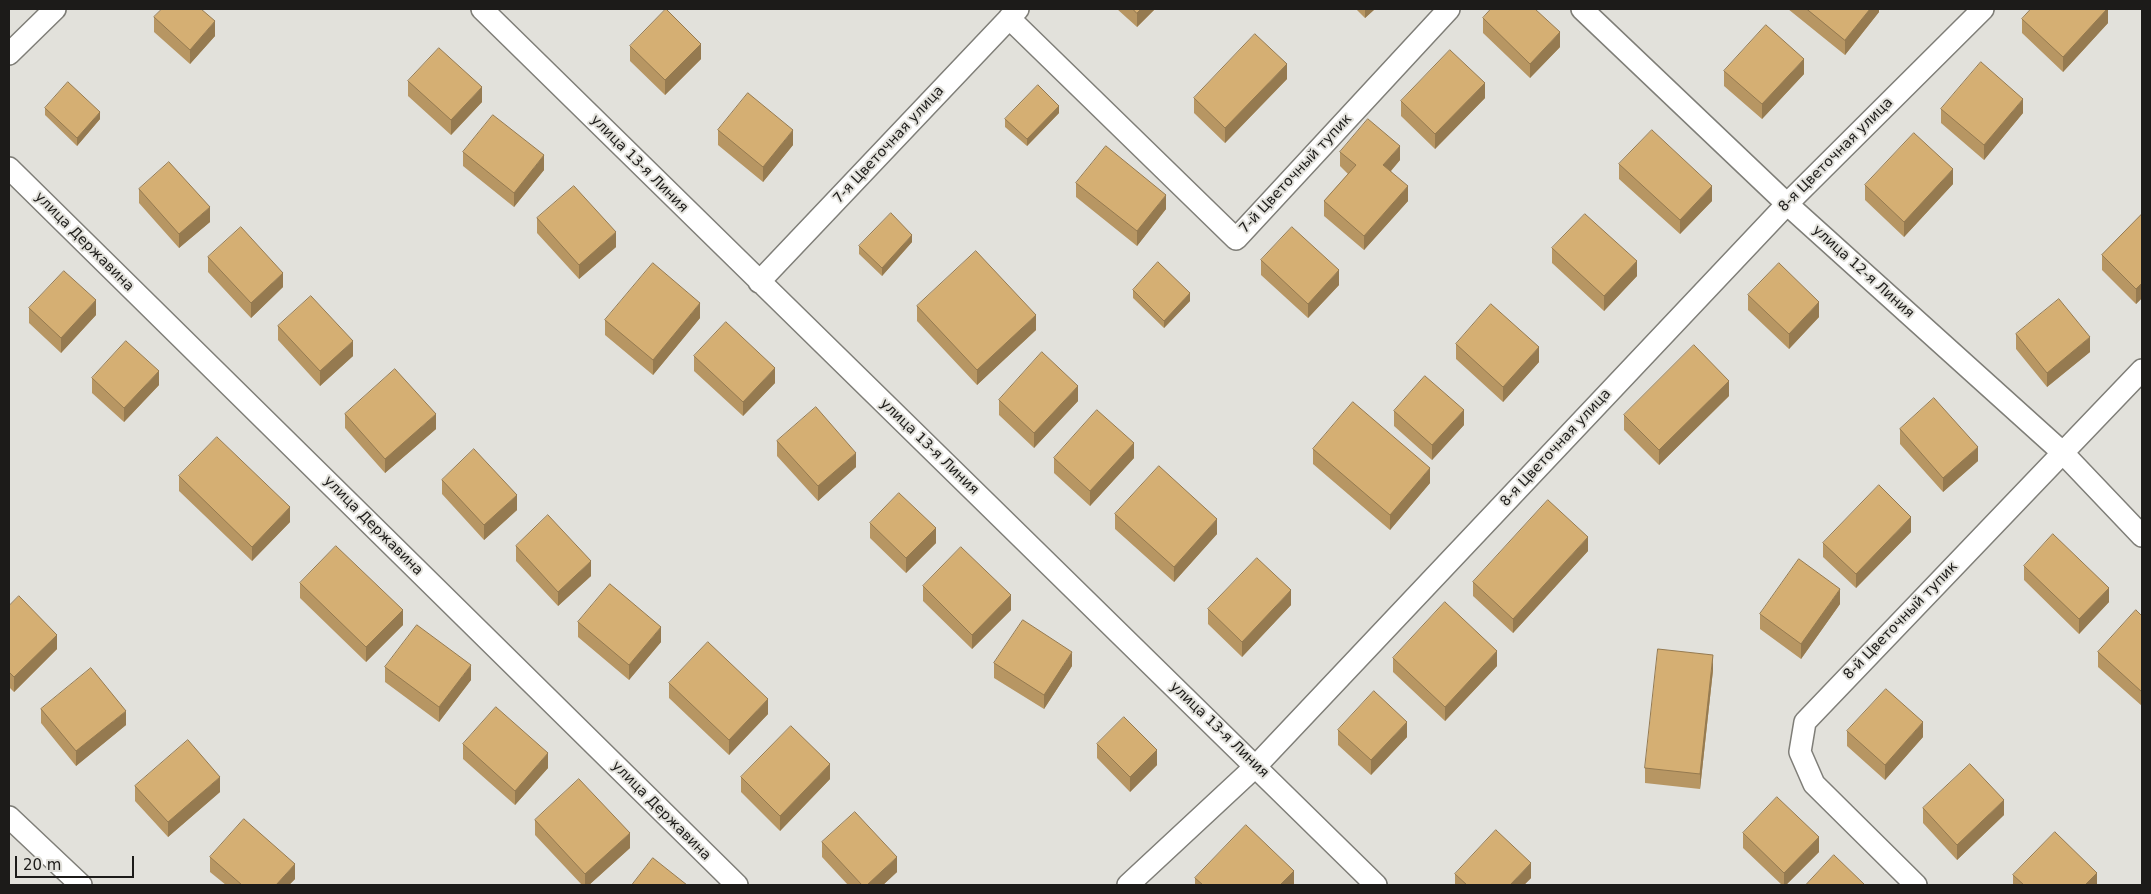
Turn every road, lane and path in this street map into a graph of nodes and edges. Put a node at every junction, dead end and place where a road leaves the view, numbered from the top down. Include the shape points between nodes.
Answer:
1 (56, 9) edge
2 (482, 9) edge
3 (1449, 9) edge
4 (1582, 9) edge
5 (1982, 9) edge
6 (1014, 13) edge
7 (9, 54) edge
8 (9, 168) edge
9 (1787, 204) junction
10 (759, 282) junction
11 (2142, 370) edge
12 (2062, 452) junction
13 (2142, 536) edge
14 (1256, 766) junction
15 (9, 817) edge
16 (81, 885) edge
17 (737, 885) edge
18 (1128, 885) edge
19 (1376, 885) edge
20 (1916, 885) edge

1 - 7 lane
2 - 10 lane, улица 13-я Линия
3 - 6 lane, 7-й Цветочный тупик via 1236,239
4 - 9 lane, улица 12-я Линия
5 - 9 lane, 8-я Цветочная улица
6 - 10 lane, 7-я Цветочная улица
8 - 17 lane, улица Державина
9 - 12 lane, улица 12-я Линия
9 - 14 lane, 8-я Цветочная улица
10 - 14 lane, улица 13-я Линия
11 - 12 lane, 8-й Цветочный тупик
12 - 13 lane, улица 12-я Линия
12 - 20 lane, 8-й Цветочный тупик via 1805,722 1800,752 1814,784
14 - 18 lane, 8-я Цветочная улица
14 - 19 lane, улица 13-я Линия
15 - 16 lane

